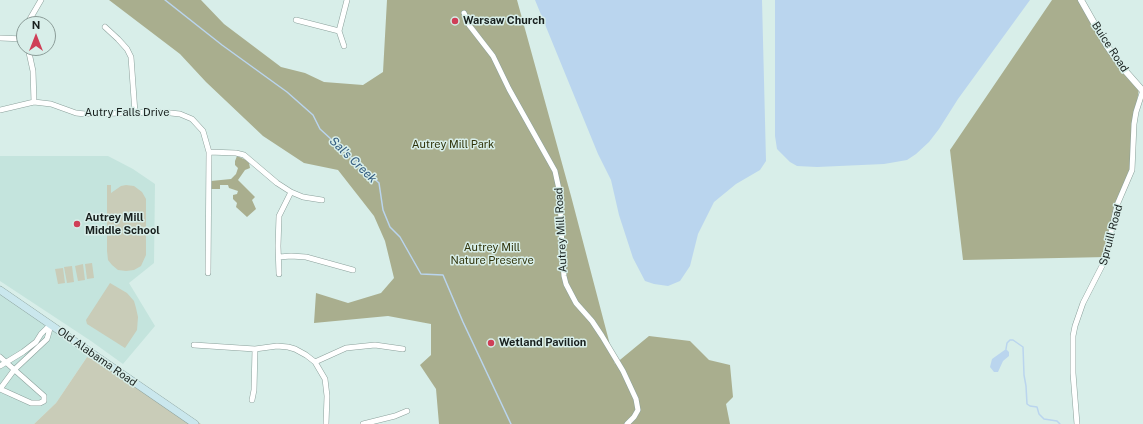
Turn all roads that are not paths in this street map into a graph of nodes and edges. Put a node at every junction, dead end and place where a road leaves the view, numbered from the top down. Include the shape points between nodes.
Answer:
1 (41, 0) edge
2 (347, 0) edge
3 (1081, 0) edge
4 (464, 13) dead end
5 (32, 16) edge
6 (296, 20) dead end
7 (105, 27) dead end
8 (339, 31) junction
9 (0, 38) edge
10 (16, 39) edge
11 (344, 46) dead end
12 (30, 56) edge
13 (1143, 91) edge
14 (34, 102) junction
15 (0, 110) edge
16 (135, 113) junction
17 (209, 152) junction
18 (291, 192) junction
19 (322, 200) dead end
20 (279, 257) junction
21 (352, 270) dead end
22 (208, 273) dead end
23 (279, 274) dead end
24 (0, 290) edge
25 (51, 324) junction
26 (194, 345) dead end
27 (256, 349) junction
28 (403, 349) dead end
29 (0, 357) edge
30 (5, 362) junction
31 (316, 362) junction
32 (0, 366) edge
33 (14, 370) junction
34 (0, 389) edge
35 (252, 400) dead end
36 (407, 411) dead end
37 (195, 424) edge
38 (326, 424) edge
39 (362, 424) edge
40 (626, 424) edge
41 (1077, 424) edge

1 - 5 street
2 - 8 street
3 - 13 street, Buice Road via 1107,46
4 - 40 street, Autrey Mill Road via 469,25 493,56 555,171 560,194 566,284 576,303 602,336 636,399 638,410
6 - 8 street
7 - 16 street via 127,49 131,57
8 - 11 street
9 - 10 street
12 - 14 street
13 - 41 street, Spruill Road via 1134,124 1132,170 1118,205 1105,260 1083,303 1073,336 1072,373
14 - 15 street, Autry Falls Drive
14 - 16 street, Autry Falls Drive via 85,114
16 - 17 street, Autry Falls Drive via 161,112 180,114 192,119 203,131
17 - 18 street via 244,155
17 - 22 street, Autry Falls Drive
18 - 19 street
18 - 20 street via 279,216
20 - 21 street via 306,257
20 - 23 street
24 - 25 main road, Old Alabama Road
25 - 30 street via 30,347
25 - 33 street via 47,339
25 - 37 main road, Old Alabama Road
26 - 27 street
27 - 31 street via 288,347
27 - 35 street
28 - 31 street via 375,345 346,348
29 - 30 street
30 - 32 street
30 - 33 street
31 - 38 street via 327,388
33 - 34 street
33 - 34 street via 44,396 44,401 30,403
36 - 39 street

